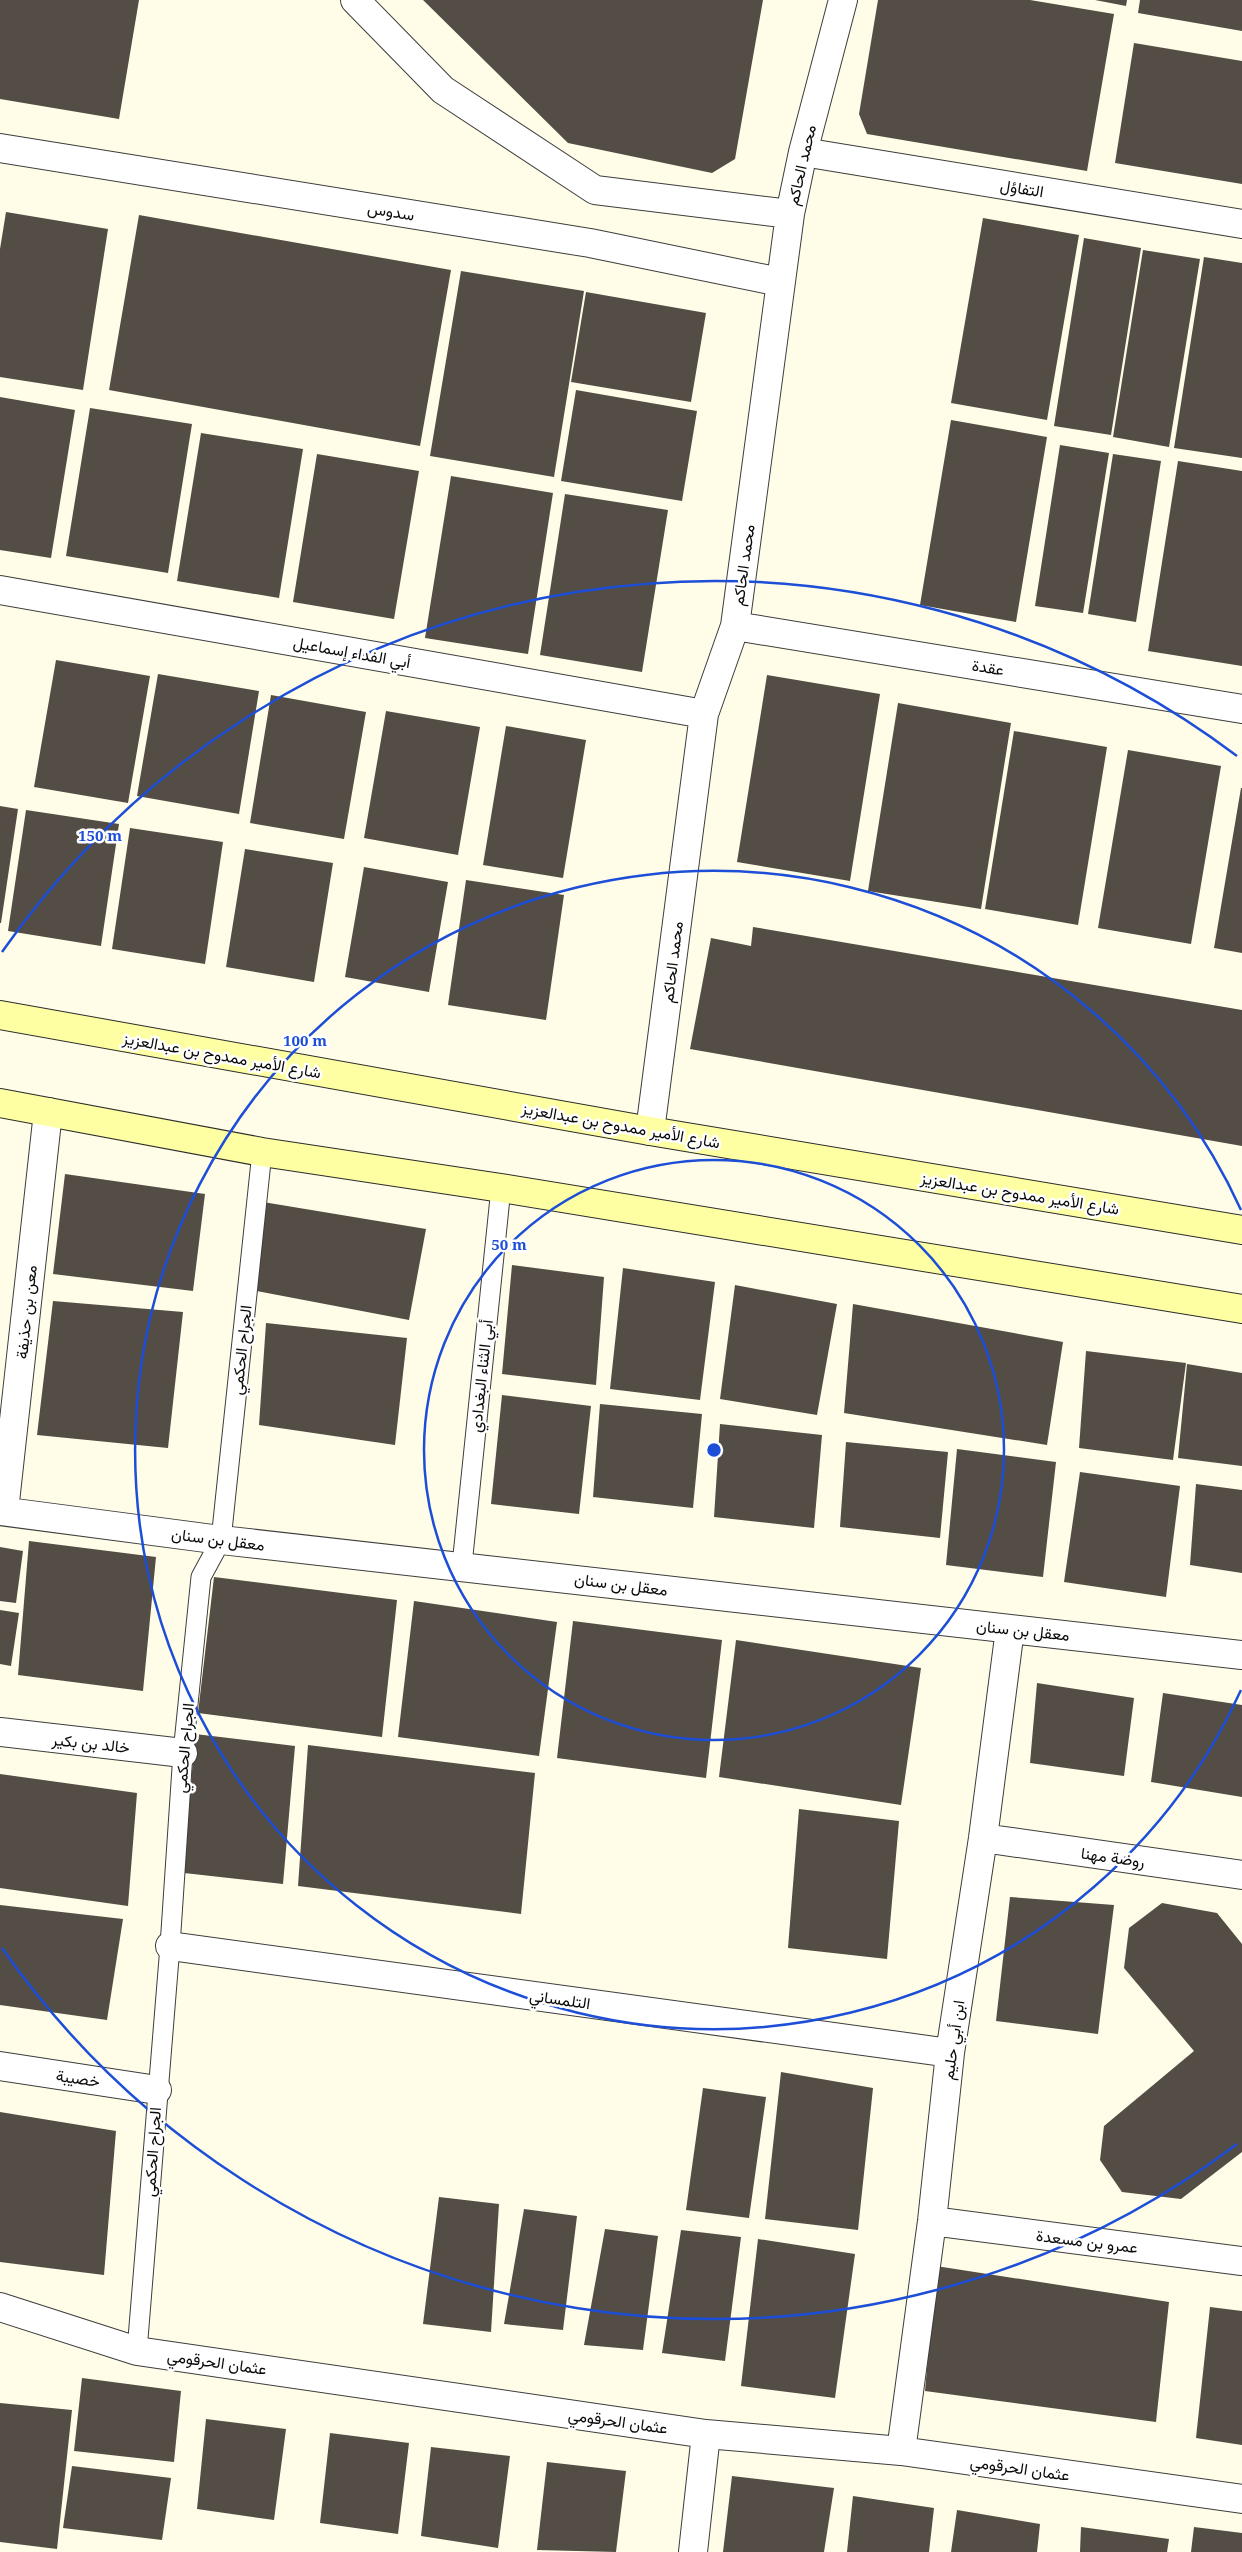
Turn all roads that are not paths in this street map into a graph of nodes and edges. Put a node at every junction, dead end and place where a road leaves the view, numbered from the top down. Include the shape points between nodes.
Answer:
1 (355, 0) edge
2 (843, 0) edge
3 (0, 148) edge
4 (802, 152) junction
5 (790, 214) junction
6 (1242, 224) edge
7 (780, 282) junction
8 (0, 590) edge
9 (734, 626) junction
10 (1242, 709) edge
11 (704, 714) junction
12 (0, 1015) edge
13 (0, 1103) edge
14 (48, 1112) junction
15 (650, 1131) junction
16 (262, 1152) junction
17 (501, 1188) junction
18 (1242, 1230) edge
19 (1242, 1309) edge
20 (2, 1511) edge
21 (221, 1540) junction
22 (462, 1565) junction
23 (1010, 1629) junction
24 (1242, 1655) edge
25 (0, 1732) edge
26 (183, 1753) junction
27 (983, 1838) junction
28 (1242, 1875) edge
29 (170, 1946) junction
30 (950, 2053) junction
31 (0, 2066) edge
32 (157, 2090) junction
33 (932, 2221) junction
34 (1242, 2261) edge
35 (0, 2307) edge
36 (137, 2350) junction
37 (706, 2434) junction
38 (901, 2451) junction
39 (1242, 2499) edge
40 (693, 2552) edge

1 - 5 street via 443,90 595,190
2 - 4 street, محمد الحاكم
3 - 7 street, سدوس via 590,243
4 - 5 street, محمد الحاكم
4 - 6 street, التفاؤل
5 - 7 street, محمد الحاكم
7 - 9 street, محمد الحاكم
8 - 11 street, أبي الفداء إسماعيل
9 - 10 street, عقدة
9 - 11 street, محمد الحاكم
11 - 15 street, محمد الحاكم
12 - 15 street, شارع الأمير ممدوح بن عبدالعزيز
13 - 14 street
14 - 16 street
14 - 20 street, معن بن حذيفة
15 - 18 street, شارع الأمير ممدوح بن عبدالعزيز
16 - 17 street
16 - 21 lane, الجراح الحكمي
17 - 19 street
17 - 22 lane, أبي الثناء البغدادي
20 - 21 street, معقل بن سنان
21 - 22 street, معقل بن سنان
21 - 26 lane, الجراح الحكمي via 200,1577
22 - 23 street, معقل بن سنان
23 - 24 street, معقل بن سنان
23 - 27 street, ابن أبي حليم
25 - 26 street, خالد بن بكير
26 - 29 lane, الجراح الحكمي
27 - 28 street, روضة مهنا
27 - 30 street, ابن أبي حليم
29 - 30 street, التلمساني
29 - 32 lane, الجراح الحكمي
30 - 33 street, ابن أبي حليم
31 - 32 street, خصيبة
32 - 36 lane, الجراح الحكمي
33 - 34 street, عمرو بن مسعدة
33 - 38 street, ابن أبي حليم
35 - 36 street, عثمان الحرقومي
36 - 37 street, عثمان الحرقومي
37 - 38 street, عثمان الحرقومي
37 - 40 street
38 - 39 street, عثمان الحرقومي

